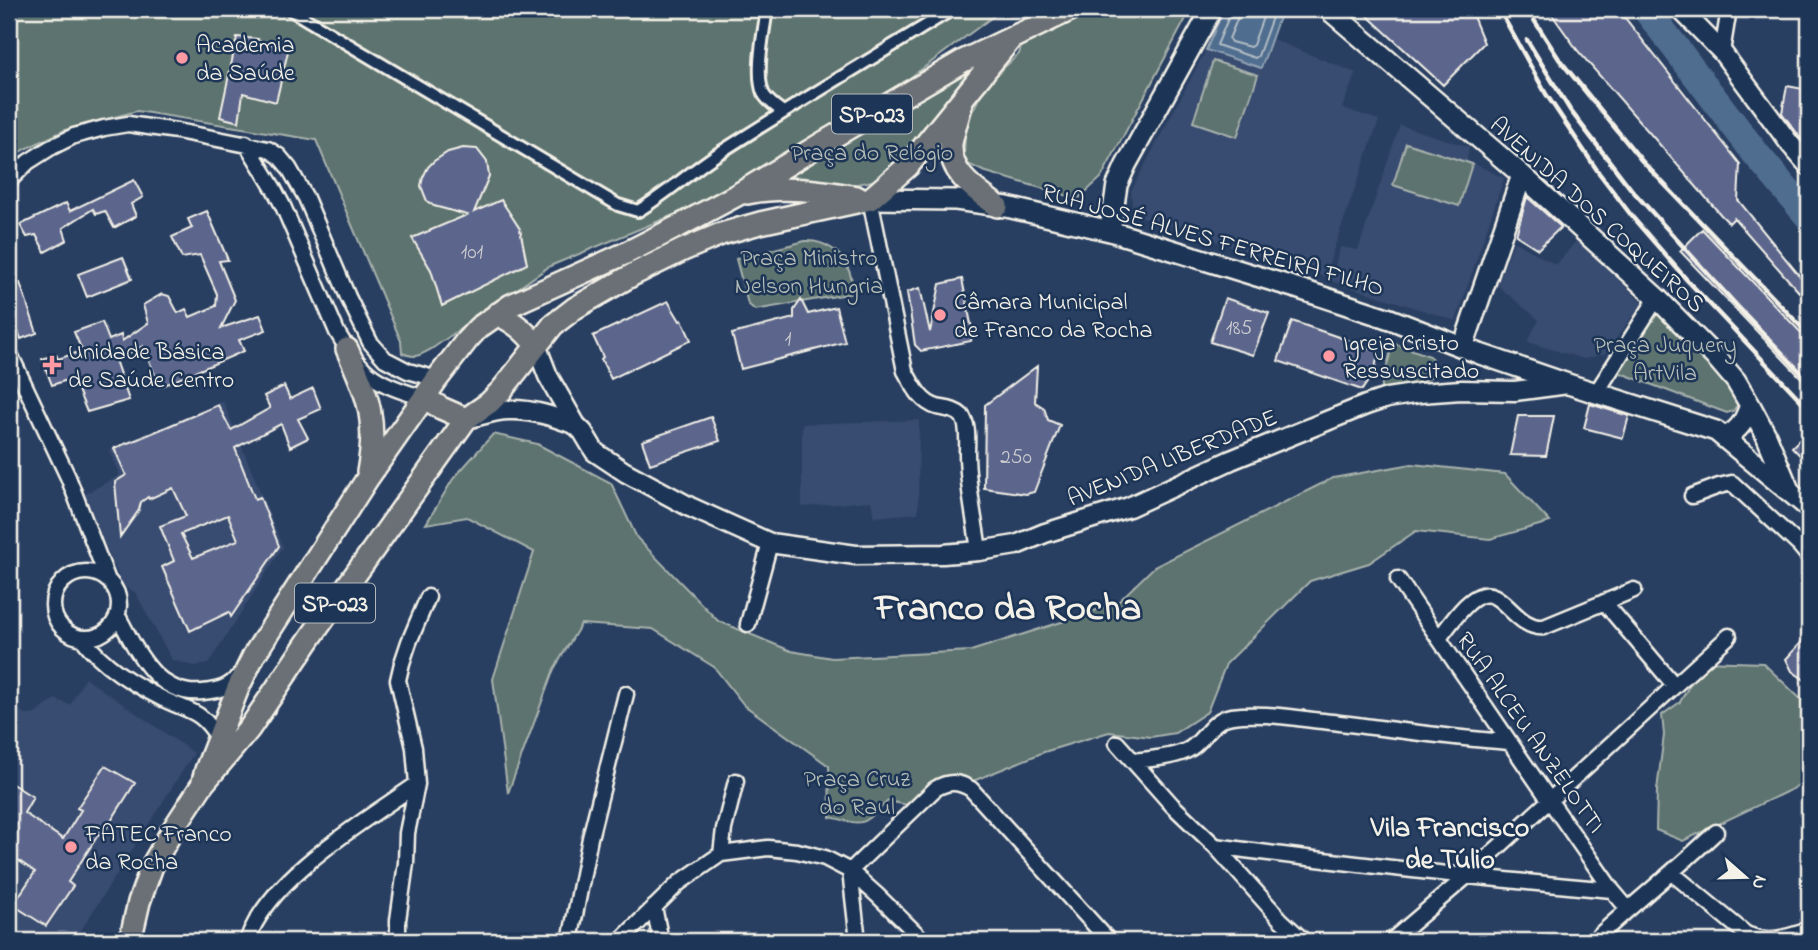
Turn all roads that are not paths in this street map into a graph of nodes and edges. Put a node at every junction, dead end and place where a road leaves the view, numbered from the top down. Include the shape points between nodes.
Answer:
1 (289, 9) edge
2 (767, 9) edge
3 (953, 9) edge
4 (1072, 9) edge
5 (1212, 9) edge
6 (1328, 9) edge
7 (1680, 9) edge
8 (1730, 9) edge
9 (1011, 40) junction
10 (1722, 52) junction
11 (963, 97) junction
12 (783, 112) junction
13 (246, 143) junction
14 (1809, 166) edge
15 (1522, 175) junction
16 (9, 181) edge
17 (737, 195) junction
18 (870, 199) junction
19 (997, 206) junction
20 (1110, 231) junction
21 (1657, 298) junction
22 (497, 314) junction
23 (536, 345) junction
24 (1463, 347) junction
25 (347, 349) junction
26 (9, 352) edge
27 (437, 379) junction
28 (1569, 384) junction
29 (1596, 393) junction
30 (425, 398) junction
31 (1750, 405) junction
32 (466, 419) junction
33 (576, 425) junction
34 (1725, 437) junction
35 (367, 479) junction
36 (1790, 491) junction
37 (1692, 496) dead end
38 (1809, 508) edge
39 (770, 543) junction
40 (979, 551) junction
41 (1809, 557) edge
42 (107, 578) junction
43 (1398, 579) dead end
44 (1634, 590) dead end
45 (428, 597) dead end
46 (1604, 602) junction
47 (118, 616) junction
48 (748, 624) dead end
49 (1729, 636) dead end
50 (82, 638) junction
51 (1438, 638) junction
52 (249, 665) junction
53 (1675, 685) junction
54 (625, 694) dead end
55 (219, 739) junction
56 (1509, 742) junction
57 (1117, 743) dead end
58 (1133, 761) junction
59 (736, 781) dead end
60 (417, 783) junction
61 (202, 785) junction
62 (1550, 801) junction
63 (1716, 832) dead end
64 (1214, 846) junction
65 (721, 854) junction
66 (850, 871) junction
67 (1672, 873) junction
68 (1467, 876) junction
69 (1612, 890) junction
70 (654, 907) junction
71 (1628, 909) junction
72 (1809, 931) edge
73 (130, 941) edge
74 (247, 941) edge
75 (398, 941) edge
76 (570, 941) edge
77 (620, 941) edge
78 (661, 941) edge
79 (858, 941) edge
80 (924, 941) edge
81 (1109, 941) edge
82 (1304, 941) edge
83 (1391, 941) edge
84 (1593, 941) edge
85 (1800, 941) edge

1 - 12 street via 618,205 638,211
2 - 12 street via 761,85 768,101
3 - 12 street
4 - 9 main road, SP-023
5 - 20 main road via 1126,165 1117,185
6 - 15 main road, AVENIDA DOS COQUEIROS
7 - 10 street
8 - 10 street
9 - 11 main road, SP-023
9 - 17 main road, SP-023 via 963,61
10 - 14 street
11 - 18 main road, SP-023 via 908,166
11 - 19 main road via 951,145 953,159 967,183
13 - 16 street via 128,124 74,136 28,162
13 - 25 street via 275,189
13 - 27 street via 268,149 289,168 370,342 385,359
15 - 21 main road, AVENIDA DOS COQUEIROS
15 - 24 main road
17 - 18 main road via 799,190
17 - 22 main road, SP-023
18 - 19 main road, RUA JOSÉ ALVES FERREIRA FILHO / SP-023 via 956,200
18 - 23 main road, RUA JOSÉ ALVES FERREIRA FILHO / SP-023 via 760,223 683,250 575,308
18 - 40 street via 905,371 923,400 955,411 964,420
19 - 20 main road, RUA JOSÉ ALVES FERREIRA FILHO / SP-023
20 - 24 main road, RUA JOSÉ ALVES FERREIRA FILHO / SP-023 via 1296,288
21 - 29 street
21 - 31 main road, AVENIDA DOS COQUEIROS via 1719,361
22 - 23 main road via 517,324
22 - 27 main road, SP-023 via 467,340
23 - 32 main road, SP-023 via 501,391
23 - 33 street, AVENIDA LIBERDADE
24 - 28 main road, RUA JOSÉ ALVES FERREIRA FILHO / SP-023
25 - 30 street via 376,380
25 - 35 main road via 365,389 372,421
26 - 42 street via 68,477
27 - 30 main road, SP-023
28 - 29 main road, RUA JOSÉ ALVES FERREIRA FILHO / SP-023
28 - 40 street, AVENIDA LIBERDADE via 1387,398 1231,460 1129,507 1016,545
29 - 34 main road, RUA JOSÉ ALVES FERREIRA FILHO / SP-023
30 - 32 main road
30 - 35 main road, SP-023
31 - 34 main road via 1742,425
31 - 36 main road, AVENIDA DOS COQUEIROS
32 - 33 street via 509,410
32 - 61 main road, SP-023 via 249,729
33 - 39 street, AVENIDA LIBERDADE via 595,452 625,472
34 - 36 main road, RUA JOSÉ ALVES FERREIRA FILHO / SP-023
35 - 52 main road, SP-023
36 - 38 main road, RUA JOSÉ ALVES FERREIRA FILHO
37 - 41 street via 1732,484
39 - 40 street, AVENIDA LIBERDADE via 856,555
39 - 48 street
42 - 47 street via 118,593
42 - 50 street via 81,571 61,582 56,592 57,621
43 - 51 street, RUA ALCEU ANZELOTTI
44 - 46 street
45 - 60 street via 398,681
46 - 51 street via 1538,628 1486,594 1469,603
46 - 53 street
47 - 50 street via 103,634
47 - 52 street via 152,673 183,690 222,690
49 - 53 street
50 - 55 street via 102,662 127,679 196,712
51 - 56 street, RUA ALCEU ANZELOTTI
52 - 55 main road, SP-023
53 - 62 street
54 - 76 street
55 - 61 main road, SP-023
56 - 58 street via 1233,716 1217,721 1186,751
56 - 62 street, RUA ALCEU ANZELOTTI
57 - 58 street
58 - 64 street
59 - 65 street
60 - 74 street via 295,873 265,907
60 - 75 street via 407,833
61 - 73 main road, SP-023 via 152,866
62 - 68 street
62 - 69 street, RUA ALCEU ANZELOTTI
63 - 67 street
64 - 68 street
64 - 82 street
65 - 66 street via 797,851
65 - 70 street
66 - 79 street
66 - 80 street
66 - 81 street via 935,789 958,782 971,789
67 - 71 street
67 - 72 street via 1746,934 1776,940
68 - 69 street
68 - 83 street
69 - 71 street, RUA ALCEU ANZELOTTI
70 - 77 street
70 - 78 street
71 - 84 street
72 - 85 street

